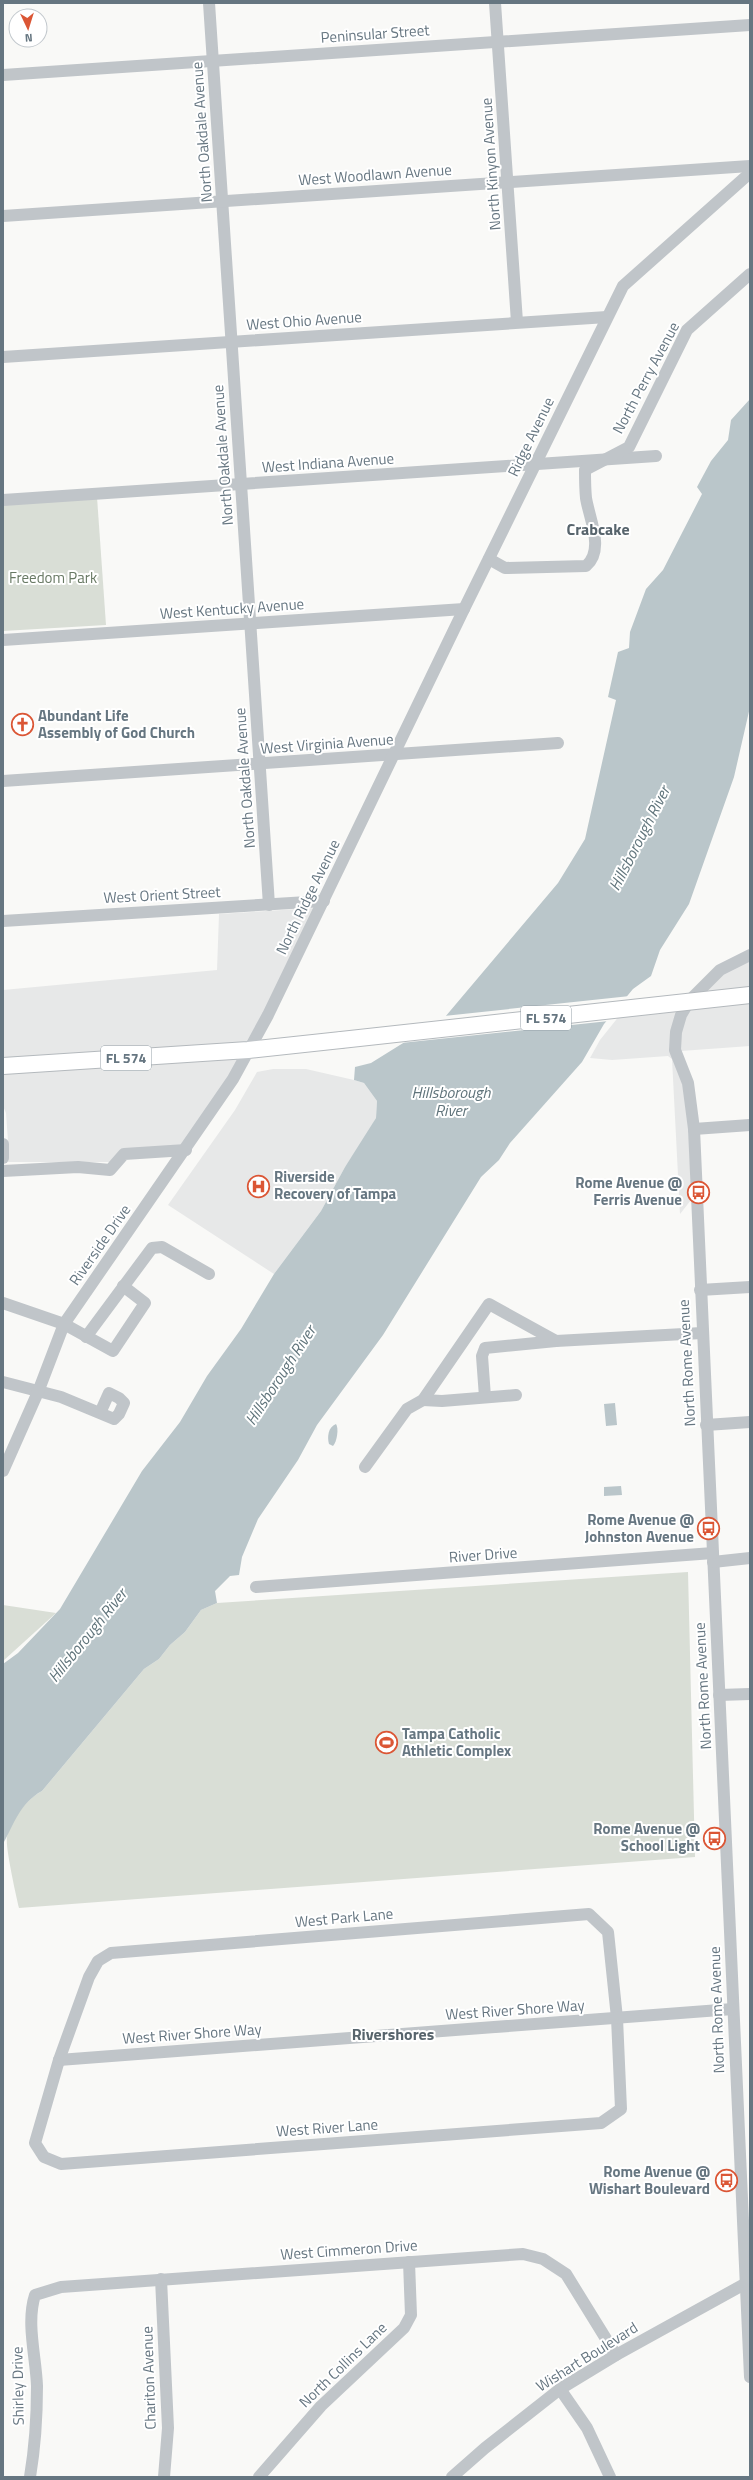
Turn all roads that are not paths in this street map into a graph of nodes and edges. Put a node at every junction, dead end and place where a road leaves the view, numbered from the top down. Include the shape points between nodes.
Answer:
1 (209, 3) edge
2 (495, 3) edge
3 (750, 25) edge
4 (498, 42) junction
5 (213, 61) junction
6 (3, 75) edge
7 (750, 166) edge
8 (750, 173) edge
9 (508, 181) junction
10 (223, 201) junction
11 (3, 216) edge
12 (750, 274) edge
13 (607, 317) junction
14 (517, 322) junction
15 (232, 342) junction
16 (3, 357) edge
17 (656, 456) dead end
18 (603, 460) junction
19 (535, 465) junction
20 (241, 484) junction
21 (3, 500) edge
22 (489, 559) junction
23 (464, 609) junction
24 (251, 624) junction
25 (3, 640) edge
26 (558, 743) dead end
27 (393, 755) junction
28 (261, 764) junction
29 (3, 782) edge
30 (324, 901) junction
31 (269, 905) junction
32 (3, 921) edge
33 (750, 955) edge
34 (750, 995) edge
35 (248, 1050) junction
36 (3, 1066) edge
37 (750, 1125) edge
38 (694, 1129) junction
39 (3, 1144) edge
40 (186, 1150) junction
41 (3, 1158) edge
42 (3, 1170) edge
43 (209, 1274) dead end
44 (122, 1286) junction
45 (750, 1287) edge
46 (700, 1290) junction
47 (3, 1303) edge
48 (64, 1324) junction
49 (702, 1333) junction
50 (86, 1337) junction
51 (556, 1341) junction
52 (3, 1382) edge
53 (38, 1392) junction
54 (516, 1395) dead end
55 (486, 1397) junction
56 (423, 1400) junction
57 (100, 1413) dead end
58 (750, 1422) edge
59 (706, 1425) junction
60 (7, 1450) edge
61 (365, 1466) dead end
62 (3, 1471) edge
63 (713, 1557) junction
64 (750, 1558) edge
65 (256, 1587) dead end
66 (750, 1694) edge
67 (719, 1695) junction
68 (733, 2009) junction
69 (617, 2018) junction
70 (59, 2060) junction
71 (409, 2262) junction
72 (161, 2279) junction
73 (748, 2283) edge
74 (36, 2295) joint
75 (616, 2355) junction
76 (750, 2377) edge
77 (560, 2389) junction
78 (30, 2477) edge
79 (164, 2477) edge
80 (259, 2477) edge
81 (452, 2477) edge
82 (610, 2477) edge

1 - 5 street, North Oakdale Avenue
2 - 4 street, North Kinyon Avenue
3 - 4 street, Peninsular Street
4 - 5 street, Peninsular Street
4 - 9 street, North Kinyon Avenue
5 - 6 street, Peninsular Street
5 - 10 street, North Oakdale Avenue
7 - 9 street, West Woodlawn Avenue
8 - 13 street, Ridge Avenue via 623,286
9 - 10 street, West Woodlawn Avenue
9 - 14 street, North Kinyon Avenue
10 - 11 street, West Woodlawn Avenue
10 - 15 street, North Oakdale Avenue
12 - 18 street, North Perry Avenue via 687,330 628,447
13 - 14 street, West Ohio Avenue
13 - 19 street, Ridge Avenue
14 - 15 street, West Ohio Avenue
15 - 16 street, West Ohio Avenue
15 - 20 street, North Oakdale Avenue
17 - 18 street, West Indiana Avenue
18 - 19 street, West Indiana Avenue
18 - 22 street, North Perry Avenue via 585,470 586,498 596,536 590,562 586,566 505,568
19 - 20 street, West Indiana Avenue
19 - 22 street, Ridge Avenue
20 - 21 street, West Indiana Avenue
20 - 24 street, North Oakdale Avenue
22 - 23 street, Ridge Avenue
23 - 24 street, West Kentucky Avenue
23 - 27 street, Ridge Avenue
24 - 25 street, West Kentucky Avenue
24 - 28 street, North Oakdale Avenue
26 - 27 street, West Virginia Avenue
27 - 28 street, West Virginia Avenue
27 - 30 street, North Ridge Avenue
28 - 29 street, West Virginia Avenue
28 - 31 street, North Oakdale Avenue
30 - 31 street, West Orient Street
30 - 35 street, North Ridge Avenue
31 - 32 street, West Orient Street
33 - 38 street, North Rome Avenue via 720,970 690,1000 681,1015 676,1032 675,1050 688,1083
34 - 35 main road, FL 574, bridge
35 - 36 main road, FL 574
35 - 40 street, Riverside Drive via 233,1079
37 - 38 street
38 - 46 street, North Rome Avenue
39 - 41 street
40 - 42 street via 124,1154 110,1170 78,1166
40 - 48 street, Riverside Drive
43 - 44 street via 162,1247 152,1248
44 - 50 street
44 - 50 street via 145,1303 113,1351
45 - 46 street
46 - 49 street, North Rome Avenue
47 - 48 street
48 - 50 street
48 - 53 street, Riverside Drive
49 - 51 street
49 - 59 street, North Rome Avenue
51 - 55 street via 485,1348 482,1356
51 - 56 street via 489,1304
52 - 53 street
53 - 57 street via 61,1397
53 - 60 street, Riverside Drive
54 - 55 street
55 - 56 street
56 - 61 street via 407,1408
58 - 59 street
59 - 63 street, North Rome Avenue
60 - 62 street, Riverside Drive
63 - 64 street, River Drive
63 - 65 street, River Drive
63 - 67 street, North Rome Avenue
66 - 67 street
67 - 68 street, North Rome Avenue
68 - 69 street, West River Shore Way
68 - 73 street, North Rome Avenue
69 - 70 street, West River Shore Way
69 - 70 street, West Park Lane via 608,1932 589,1914 111,1953 98,1961 93,1968
69 - 70 street, West River Lane via 621,2109 601,2123 61,2164 44,2157 36,2143
71 - 72 street, West Cimmeron Drive
71 - 75 street, West Cimmeron Drive via 523,2254 543,2259 557,2266 573,2282
71 - 80 street, North Collins Lane via 411,2315 404,2328 321,2406
72 - 74 street, West Cimmeron Drive via 61,2287
72 - 79 street, Chariton Avenue via 168,2428
73 - 75 street, Wishart Boulevard
73 - 76 street, North Rome Avenue
74 - 78 street, Shirley Drive via 31,2308 37,2386 36,2429
75 - 77 street, Wishart Boulevard
77 - 81 street, Wishart Boulevard
77 - 82 street via 587,2428

